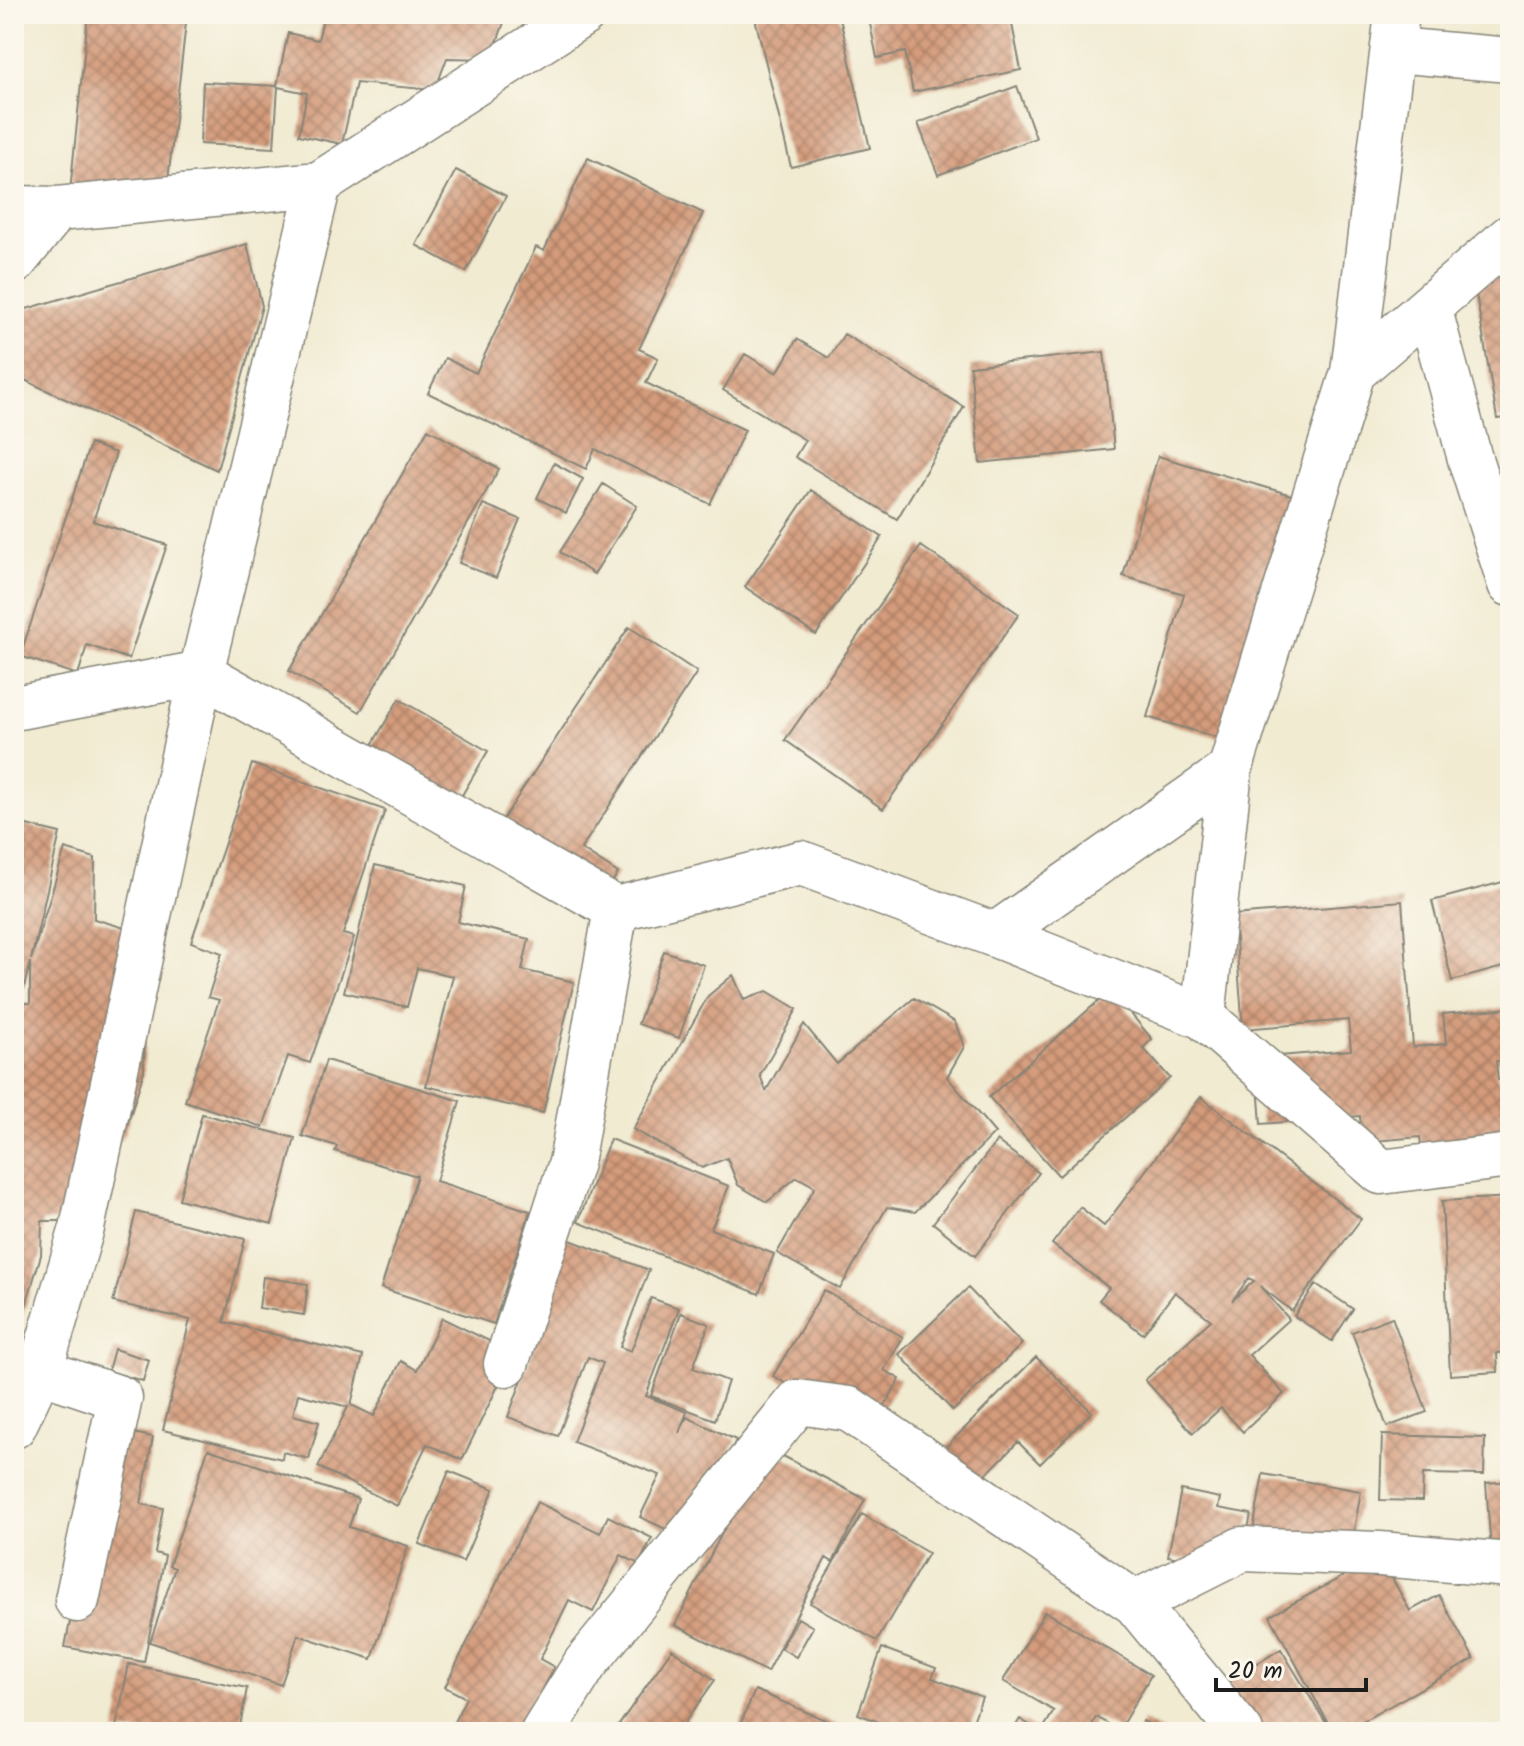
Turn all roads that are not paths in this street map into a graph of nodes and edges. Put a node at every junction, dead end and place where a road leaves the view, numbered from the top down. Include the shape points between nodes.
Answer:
1 (583, 14) edge
2 (1396, 32) edge
3 (1510, 60) edge
4 (319, 184) junction
5 (14, 208) edge
6 (57, 209) junction
7 (1510, 237) edge
8 (14, 262) edge
9 (1429, 307) junction
10 (1353, 372) junction
11 (1510, 584) edge
12 (201, 673) junction
13 (14, 708) edge
14 (1230, 770) junction
15 (616, 909) junction
16 (995, 935) junction
17 (1203, 1017) junction
18 (1510, 1156) edge
19 (506, 1364) dead end
20 (40, 1371) junction
21 (14, 1426) edge
22 (1510, 1565) edge
23 (77, 1600) dead end
24 (1135, 1603) junction
25 (543, 1732) edge
26 (1241, 1732) edge

1 - 4 street
2 - 3 street
2 - 10 street
4 - 6 street
4 - 12 street
5 - 6 street
6 - 8 street
7 - 9 street
9 - 10 street
9 - 11 street
10 - 14 street
12 - 13 street
12 - 15 street
12 - 20 street via 82,1228
14 - 16 street
14 - 17 street
15 - 16 street via 801,863
15 - 19 street via 571,1163
16 - 17 street
17 - 18 street via 1381,1172
20 - 21 street
20 - 23 street via 120,1398
22 - 24 street via 1242,1549
24 - 25 street via 849,1409 798,1402 585,1664
24 - 26 street

